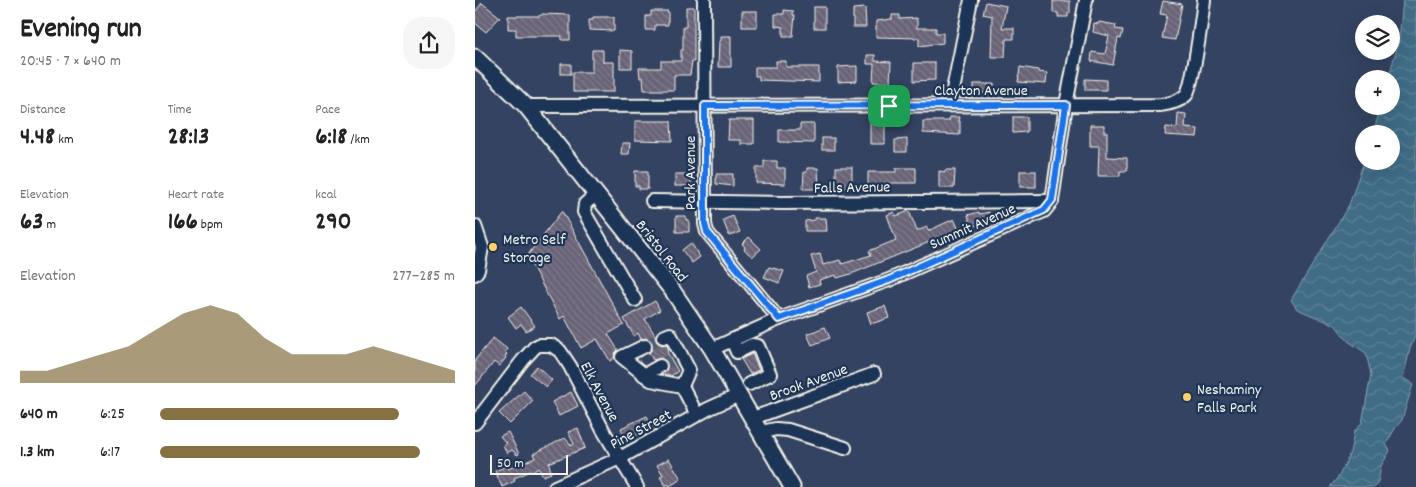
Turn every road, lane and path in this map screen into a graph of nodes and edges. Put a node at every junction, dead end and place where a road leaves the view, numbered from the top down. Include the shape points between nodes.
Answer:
1 (704, 0) edge
2 (971, 0) edge
3 (1086, 0) edge
4 (1204, 0) edge
5 (475, 57) edge
6 (1066, 105) junction
7 (526, 106) junction
8 (705, 106) junction
9 (950, 106) junction
10 (597, 194) junction
11 (653, 200) dead end
12 (1052, 200) junction
13 (705, 203) junction
14 (475, 226) edge
15 (475, 274) edge
16 (635, 300) dead end
17 (779, 319) junction
18 (663, 337) dead end
19 (732, 340) junction
20 (645, 346) tunnel mouth
21 (712, 349) junction
22 (660, 366) tunnel mouth
23 (874, 374) dead end
24 (644, 375) junction
25 (682, 386) junction
26 (744, 390) junction
27 (697, 416) junction
28 (753, 418) junction
29 (475, 423) edge
30 (761, 432) junction
31 (845, 448) dead end
32 (620, 458) junction
33 (555, 487) edge
34 (637, 487) edge
35 (792, 487) edge

1 - 8 street, Park Avenue
2 - 9 street
3 - 6 street
4 - 6 street, Clayton Avenue via 1187,94 1176,102 1161,105
5 - 7 main road, Bristol Road
6 - 9 street, Clayton Avenue
6 - 12 street
7 - 8 street, Clayton Avenue
7 - 10 main road, Bristol Road
8 - 9 street, Clayton Avenue
8 - 13 street, Park Avenue
10 - 16 street via 585,204 584,212
10 - 21 main road, Bristol Road via 672,290
11 - 13 street, Falls Avenue
12 - 13 street, Falls Avenue
12 - 17 street, Summit Avenue via 1044,210 889,280
13 - 17 street, Park Avenue via 707,232
14 - 15 street via 482,247
17 - 19 street, Summit Avenue
18 - 25 street via 670,334 676,357 689,370
19 - 21 street, Summit Avenue
19 - 26 street, Pine Street via 737,352 752,345 758,346 770,374
20 - 24 street via 622,357
21 - 26 main road, Bristol Road
22 - 24 street
23 - 28 street, Brook Avenue
24 - 25 street via 651,380
25 - 27 street
26 - 27 street, Pine Street
26 - 28 main road, Bristol Road
27 - 32 street, Pine Street
28 - 30 main road, Bristol Road
29 - 32 street, Elk Avenue via 523,360 535,347 545,344 556,348 570,366
30 - 31 street via 788,430
30 - 35 main road, Bristol Road
32 - 33 street, Pine Street
32 - 34 street, Elk Avenue

